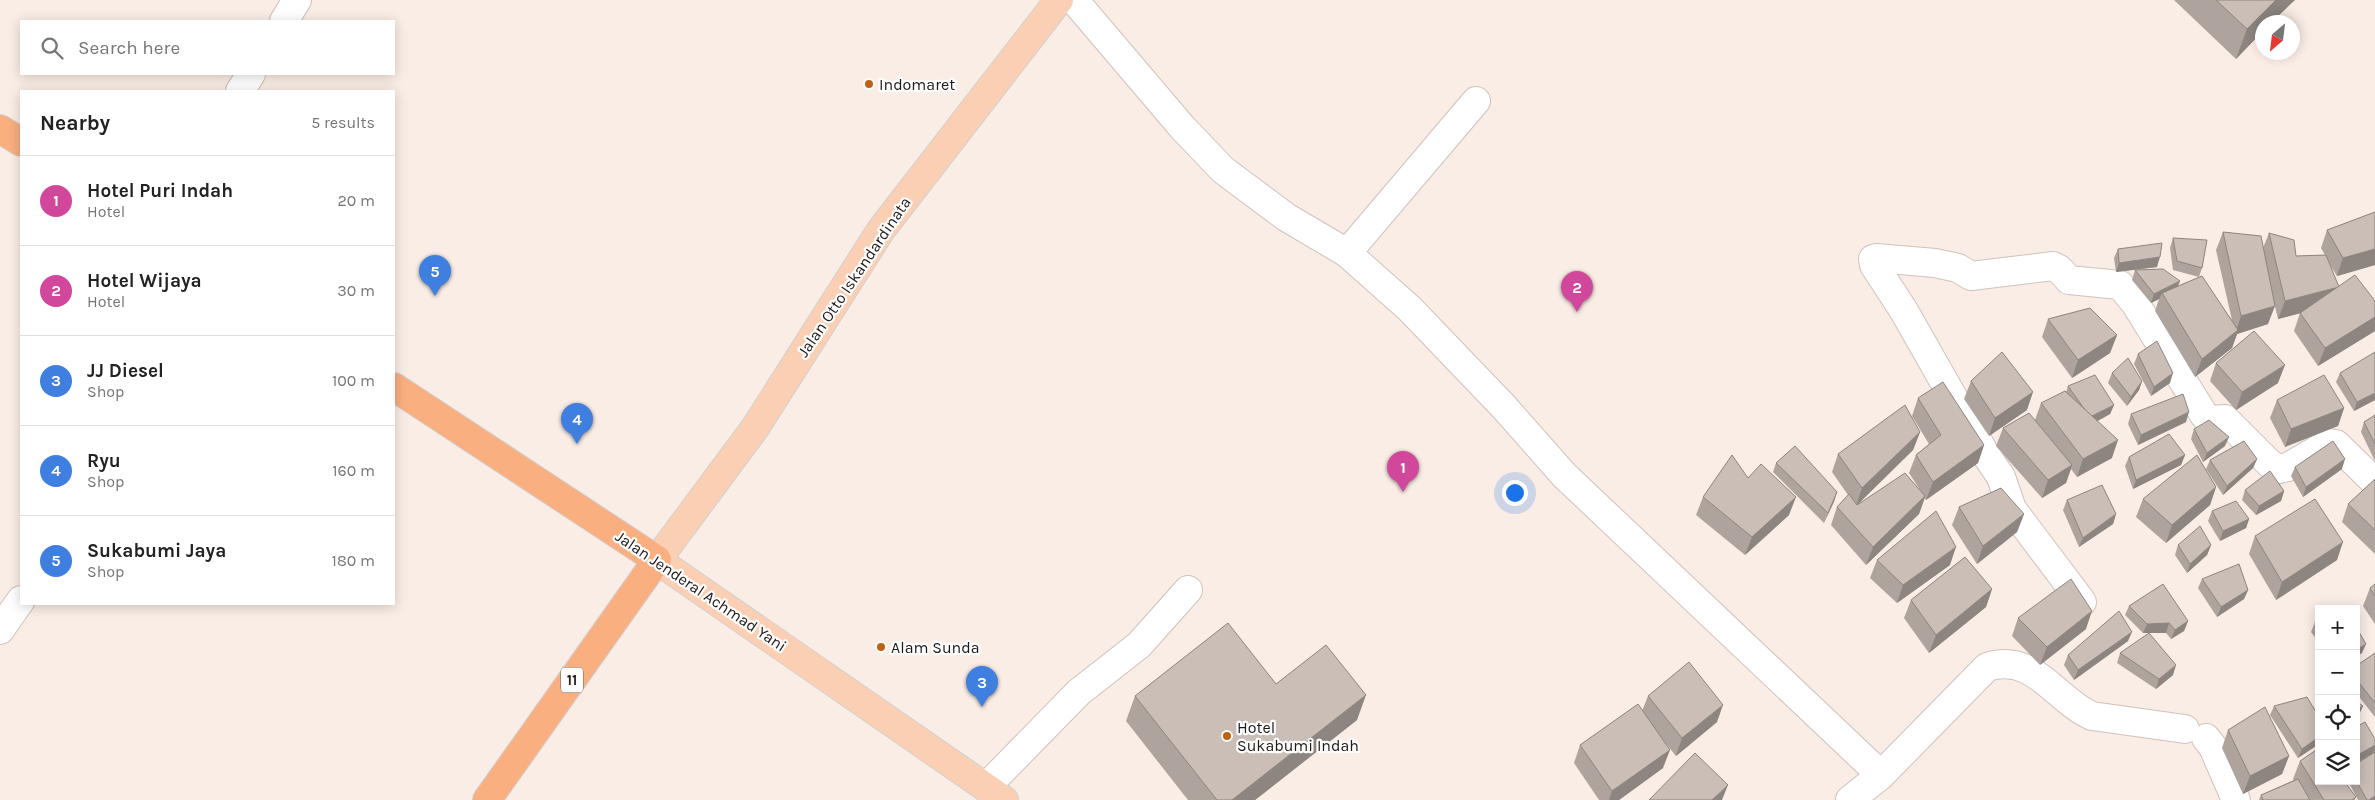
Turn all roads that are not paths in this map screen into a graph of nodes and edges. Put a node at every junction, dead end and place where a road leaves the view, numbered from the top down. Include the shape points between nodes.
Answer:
1 (298, 0) edge
2 (1059, 0) edge
3 (1074, 0) edge
4 (285, 20) edge
5 (250, 75) edge
6 (241, 90) edge
7 (1476, 101) dead end
8 (0, 129) edge
9 (20, 141) edge
10 (1347, 252) junction
11 (395, 388) edge
12 (2375, 482) edge
13 (657, 560) junction
14 (1188, 590) dead end
15 (20, 601) edge
16 (2082, 602) edge
17 (0, 630) edge
18 (1881, 775) junction
19 (995, 794) edge
20 (487, 800) edge
21 (1850, 800) edge
22 (2236, 800) edge

1 - 4 street
2 - 13 main road, Jalan Otto Iskandardinata via 881,230 755,428
3 - 10 street via 1223,170 1286,217
5 - 6 street
7 - 10 street
8 - 9 highway
10 - 18 street via 1410,309 1564,475
11 - 13 highway, Jalan Jenderal Achmad Yani
12 - 16 street via 2336,444 2328,443 2279,469 2225,419 2210,420 2120,285 2069,280 2053,266 1972,276 1958,268 1935,263 1876,258 1874,265 2001,477 2012,509
13 - 19 main road, Jalan Jenderal Achmad Yani
13 - 20 highway, 11
14 - 19 street via 1139,644 1079,692
15 - 17 street
18 - 21 street
18 - 22 street via 1987,667 2001,662 2019,664 2031,671 2082,712 2092,716 2195,734 2213,747

